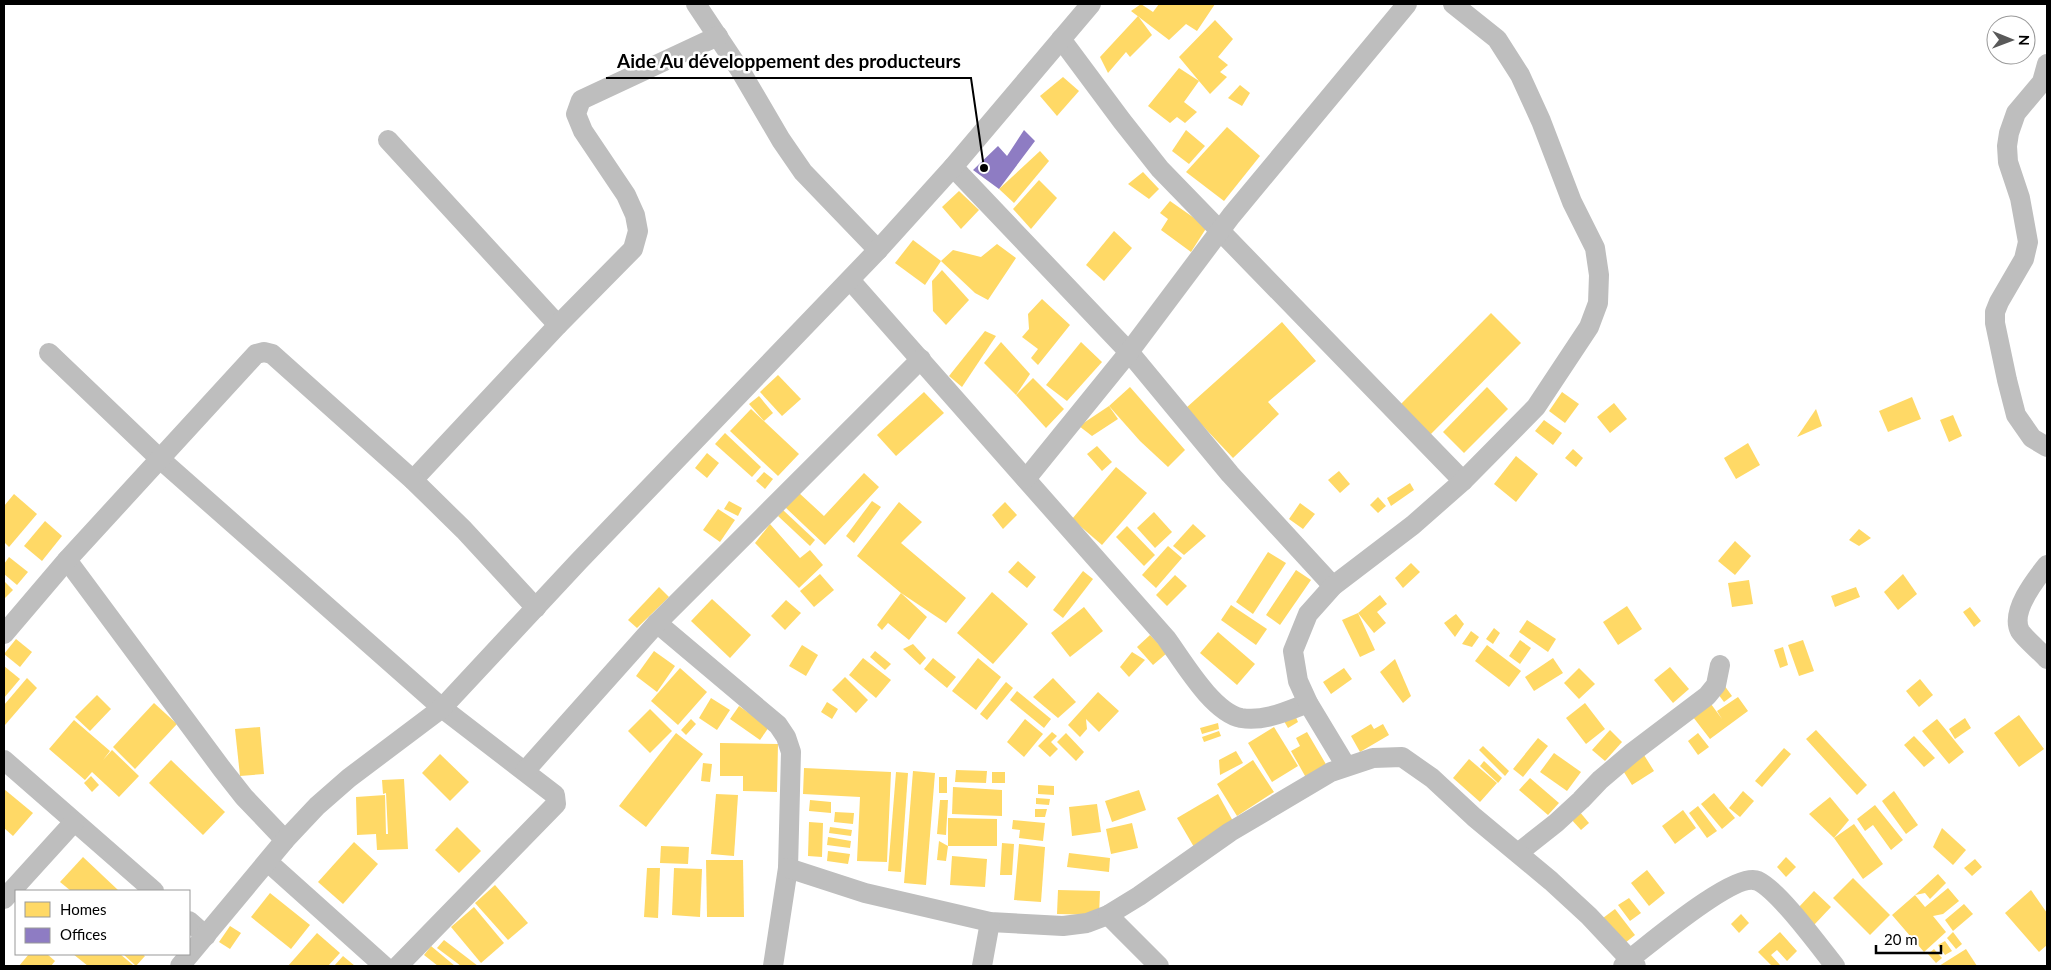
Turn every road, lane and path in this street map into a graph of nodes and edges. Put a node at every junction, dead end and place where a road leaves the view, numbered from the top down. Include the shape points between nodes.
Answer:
1 (696, 4) edge
2 (1091, 4) edge
3 (1407, 4) edge
4 (1453, 4) edge
5 (718, 36) junction
6 (1061, 39) junction
7 (2047, 64) edge
8 (388, 140) dead end
9 (952, 167) junction
10 (1220, 231) junction
11 (878, 250) junction
12 (850, 280) junction
13 (558, 325) junction
14 (1129, 352) junction
15 (49, 353) dead end
16 (921, 358) junction
17 (2047, 447) edge
18 (160, 459) junction
19 (1026, 479) junction
20 (413, 480) junction
21 (1463, 481) junction
22 (68, 560) junction
23 (2047, 565) edge
24 (1333, 586) junction
25 (536, 608) junction
26 (657, 623) junction
27 (4, 634) edge
28 (2047, 659) edge
29 (1720, 665) dead end
30 (1308, 703) junction
31 (442, 708) junction
32 (4, 760) edge
33 (1346, 766) junction
34 (525, 772) junction
35 (74, 822) junction
36 (285, 840) junction
37 (1518, 853) junction
38 (268, 862) junction
39 (788, 868) junction
40 (153, 890) edge
41 (4, 900) edge
42 (1108, 915) junction
43 (190, 922) edge
44 (990, 922) junction
45 (206, 936) junction
46 (190, 954) edge
47 (190, 955) edge
48 (1630, 964) edge
49 (180, 966) edge
50 (384, 966) edge
51 (398, 966) edge
52 (773, 966) edge
53 (982, 966) edge
54 (1160, 966) edge
55 (1835, 966) edge

1 - 5 street
2 - 6 street
3 - 10 street
4 - 21 street via 1497,39 1520,75 1572,202 1595,248 1599,275 1598,303 1584,336 1536,407
5 - 11 street via 803,172
5 - 13 street via 581,100 576,114 583,131 626,195 638,231 633,249
6 - 9 street
6 - 10 street via 1160,168
7 - 17 street via 2042,82 2016,113 2009,133 2008,162 2020,198 2028,242 2024,259 1999,302 1995,324 2016,415 2032,438
8 - 13 street
9 - 11 street
9 - 14 street
10 - 14 street
10 - 21 street
11 - 12 street
12 - 16 street
12 - 25 street
13 - 20 street
14 - 19 street
14 - 24 street via 1230,474
15 - 18 street
16 - 19 street
16 - 26 street
18 - 20 street via 256,354 264,352 272,354
18 - 22 street
18 - 31 street
19 - 30 street via 1166,638 1208,695 1226,712 1240,718 1257,718 1277,715
20 - 25 street
21 - 24 street via 1414,525
22 - 27 street
22 - 36 street via 222,769
23 - 28 street via 2021,604 2017,618 2020,631
24 - 30 street via 1308,614 1293,651 1298,681
25 - 31 street
26 - 34 street
26 - 39 street via 778,725 786,737 791,752
29 - 37 street via 1716,685 1707,696 1633,752 1556,823
30 - 33 street
31 - 34 street
31 - 36 street via 349,778
32 - 35 street
33 - 37 street via 1373,758 1402,757 1432,778
33 - 42 street via 1230,832
34 - 51 street via 555,795 556,804
35 - 40 street
35 - 41 street
36 - 38 street
37 - 48 street via 1589,916
38 - 45 street
38 - 50 street
39 - 44 street via 865,893
39 - 52 street
42 - 44 street via 1087,923 1063,926
42 - 54 street
43 - 45 street
44 - 53 street
45 - 46 street
47 - 49 street
48 - 55 street via 1702,903 1738,883 1756,880 1771,889

